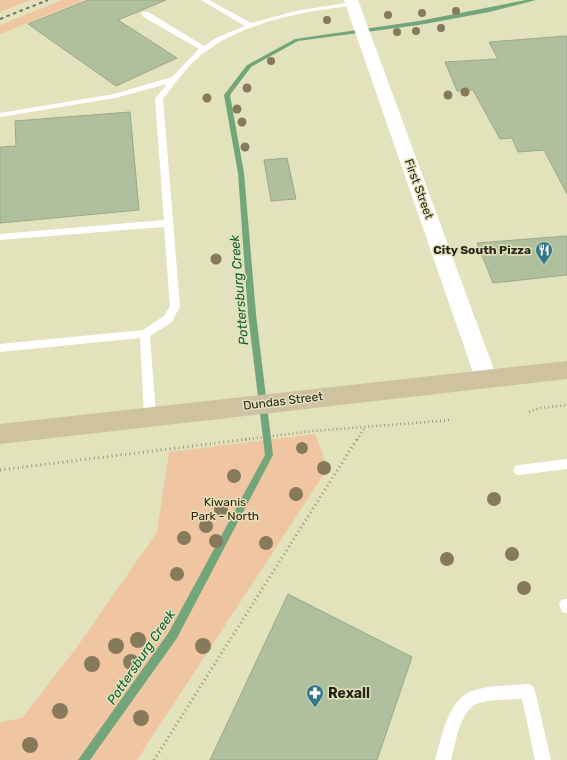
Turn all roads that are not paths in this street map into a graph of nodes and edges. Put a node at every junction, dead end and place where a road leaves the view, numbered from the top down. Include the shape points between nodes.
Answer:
1 (204, 0) edge
2 (353, 6) edge
3 (145, 14) dead end
4 (251, 26) junction
5 (204, 49) junction
6 (174, 79) junction
7 (0, 115) edge
8 (169, 224) junction
9 (0, 237) edge
10 (145, 334) junction
11 (0, 348) edge
12 (567, 370) edge
13 (486, 378) junction
14 (150, 416) junction
15 (0, 434) edge
16 (567, 464) edge
17 (519, 470) dead end
18 (443, 760) edge
19 (543, 760) edge

1 - 4 lane
2 - 4 lane via 315,8
2 - 13 street, First Street
3 - 5 lane
4 - 5 lane
5 - 6 lane
6 - 7 lane via 115,96
6 - 8 lane via 160,99
8 - 9 lane
8 - 10 lane via 175,306 168,320
10 - 11 lane
10 - 14 lane
12 - 13 main road, Dundas Street
13 - 14 main road, Dundas Street
14 - 15 main road, Dundas Street
16 - 17 lane
18 - 19 lane via 456,719 472,699 528,691

